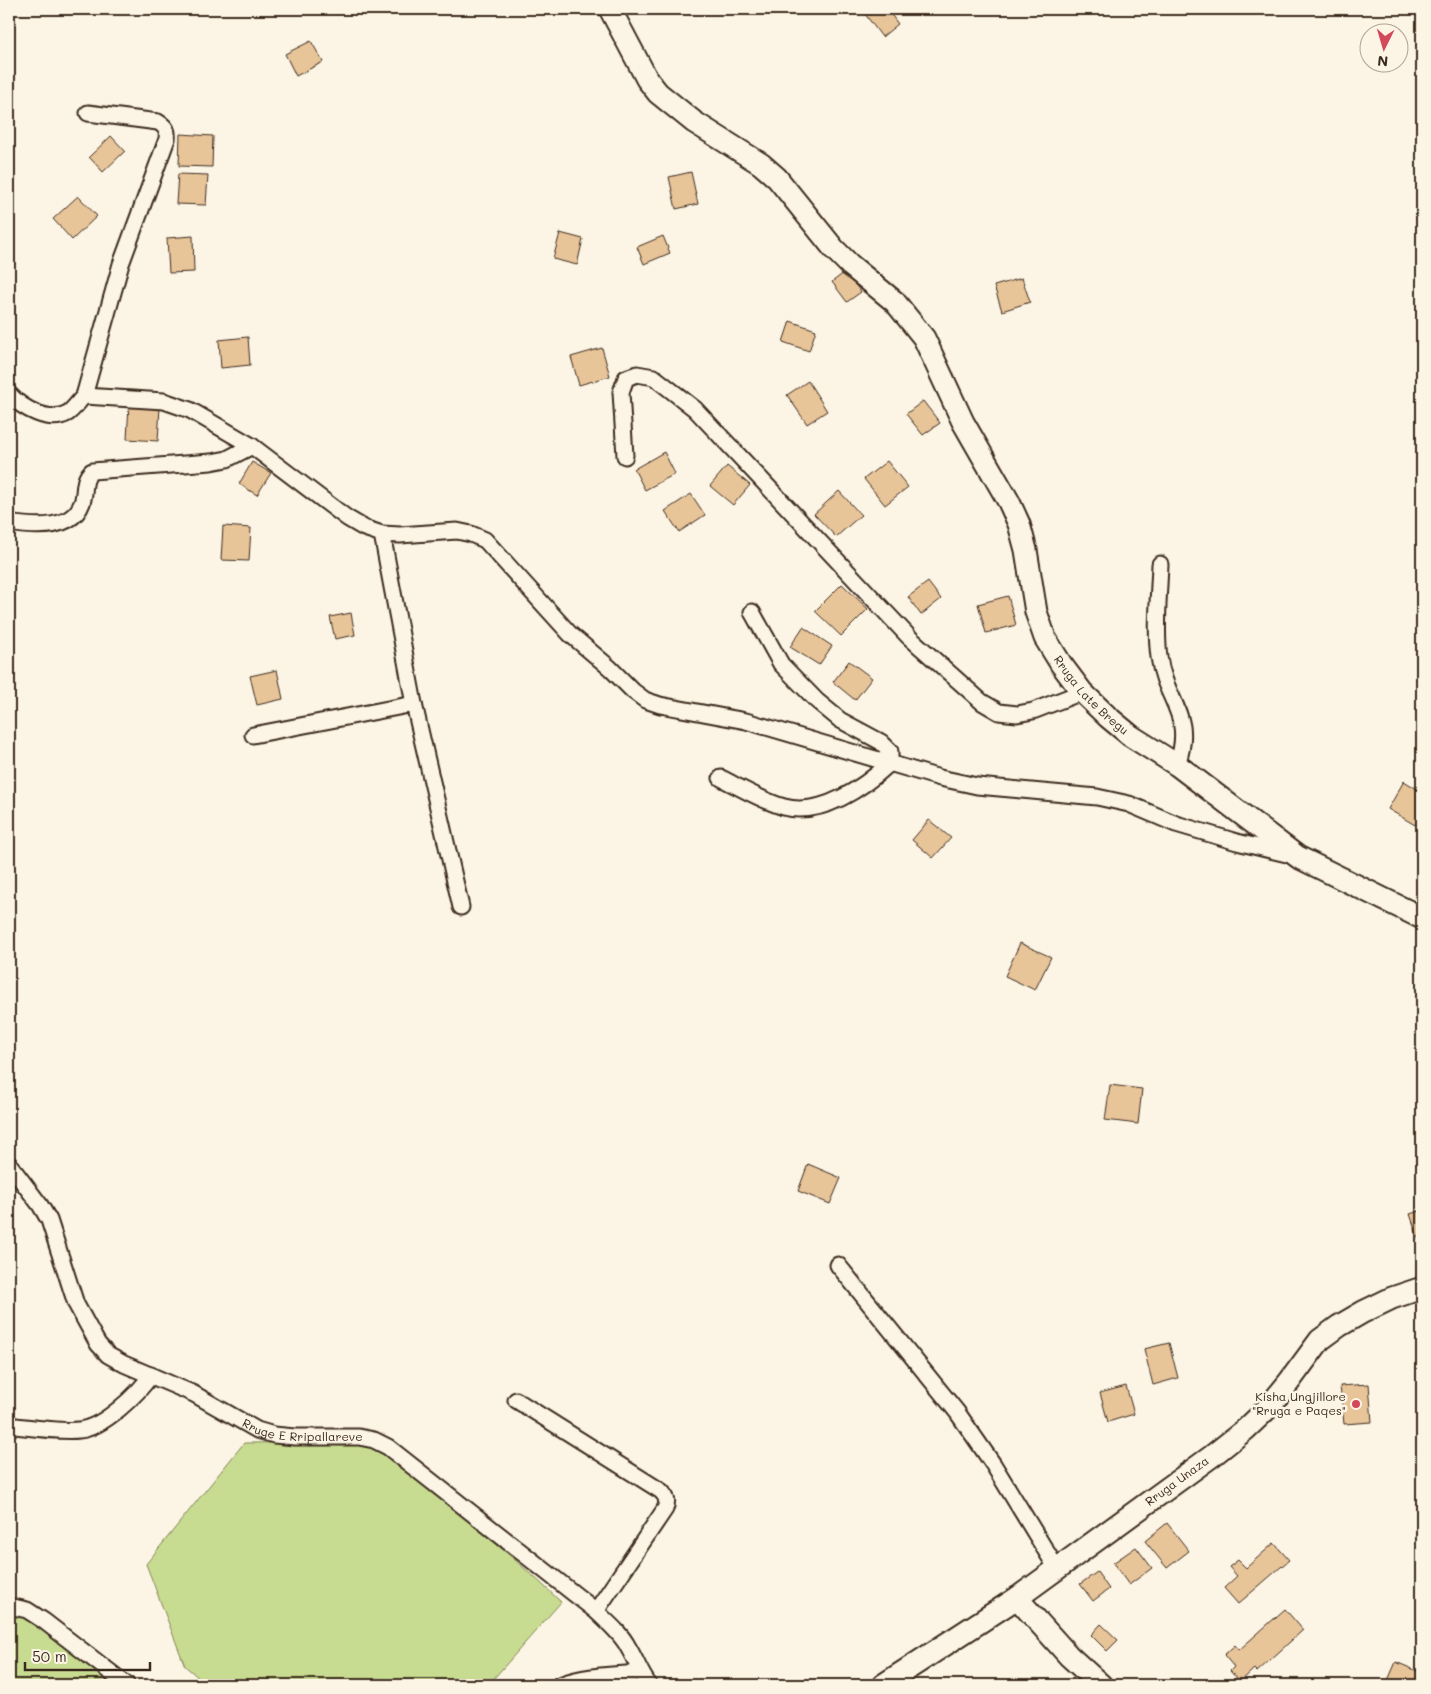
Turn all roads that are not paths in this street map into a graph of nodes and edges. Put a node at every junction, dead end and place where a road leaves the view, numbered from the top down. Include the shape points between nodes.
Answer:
1 (610, 9) edge
2 (88, 113) dead end
3 (9, 394) edge
4 (84, 396) junction
5 (252, 446) junction
6 (625, 456) dead end
7 (9, 523) edge
8 (382, 534) junction
9 (1160, 564) dead end
10 (752, 612) dead end
11 (1082, 692) junction
12 (414, 704) junction
13 (252, 735) dead end
14 (890, 763) junction
15 (1177, 765) junction
16 (721, 778) dead end
17 (1298, 857) junction
18 (461, 906) dead end
19 (1422, 918) edge
20 (9, 1164) edge
21 (838, 1265) dead end
22 (1422, 1288) edge
23 (151, 1375) junction
24 (516, 1400) dead end
25 (16, 1426) dead end
26 (1057, 1568) junction
27 (1017, 1598) junction
28 (9, 1606) edge
29 (596, 1611) junction
30 (645, 1679) edge
31 (127, 1685) edge
32 (559, 1685) edge
33 (884, 1685) edge
34 (1101, 1685) edge

1 - 11 main road, Rruga Late Bregu via 636,60 658,93 694,122 761,164 777,178 834,249 895,302 924,338 963,422 1019,524 1036,612 1045,638
2 - 4 street via 158,122 168,132 168,140 121,264
3 - 4 street via 30,410 48,417 59,417 69,412
4 - 5 street via 164,401 190,410
5 - 7 street via 227,459 211,462 92,470 86,479 76,514 52,524
5 - 8 street via 347,518
6 - 11 street via 621,392 626,378 637,374 654,377 695,409 909,637 982,702 998,712 1017,714
8 - 12 street
8 - 14 street via 457,531 485,540 570,634 645,700 746,721
9 - 15 street via 1160,660 1183,726
10 - 14 street via 781,664 840,720 882,742 890,751
11 - 15 main road, Rruga Late Bregu via 1131,736
12 - 13 street
12 - 18 street
14 - 16 street via 859,788 839,799 800,809 774,803
14 - 17 street via 977,786 1129,804 1176,824
15 - 17 main road, Rruga Late Bregu
17 - 19 main road, Rruga Late Bregu
20 - 23 street, Rruge E Rripallareve via 49,1220 76,1304 98,1344 108,1355
21 - 26 street via 957,1412
22 - 26 main road, Rruga Unaza via 1392,1298 1338,1326 1320,1340 1266,1410 1246,1429
23 - 25 street via 123,1406 95,1425 79,1430
23 - 29 street, Rruge E Rripallareve via 194,1394 257,1430 295,1437 359,1437 388,1447
24 - 29 street via 666,1496 665,1509
26 - 27 main road, Rruga Unaza
27 - 33 main road, Rruga Unaza
27 - 34 main road via 1069,1656
28 - 31 street via 39,1617
29 - 30 street, Rruge E Rripallareve via 628,1645
30 - 32 street via 596,1676

